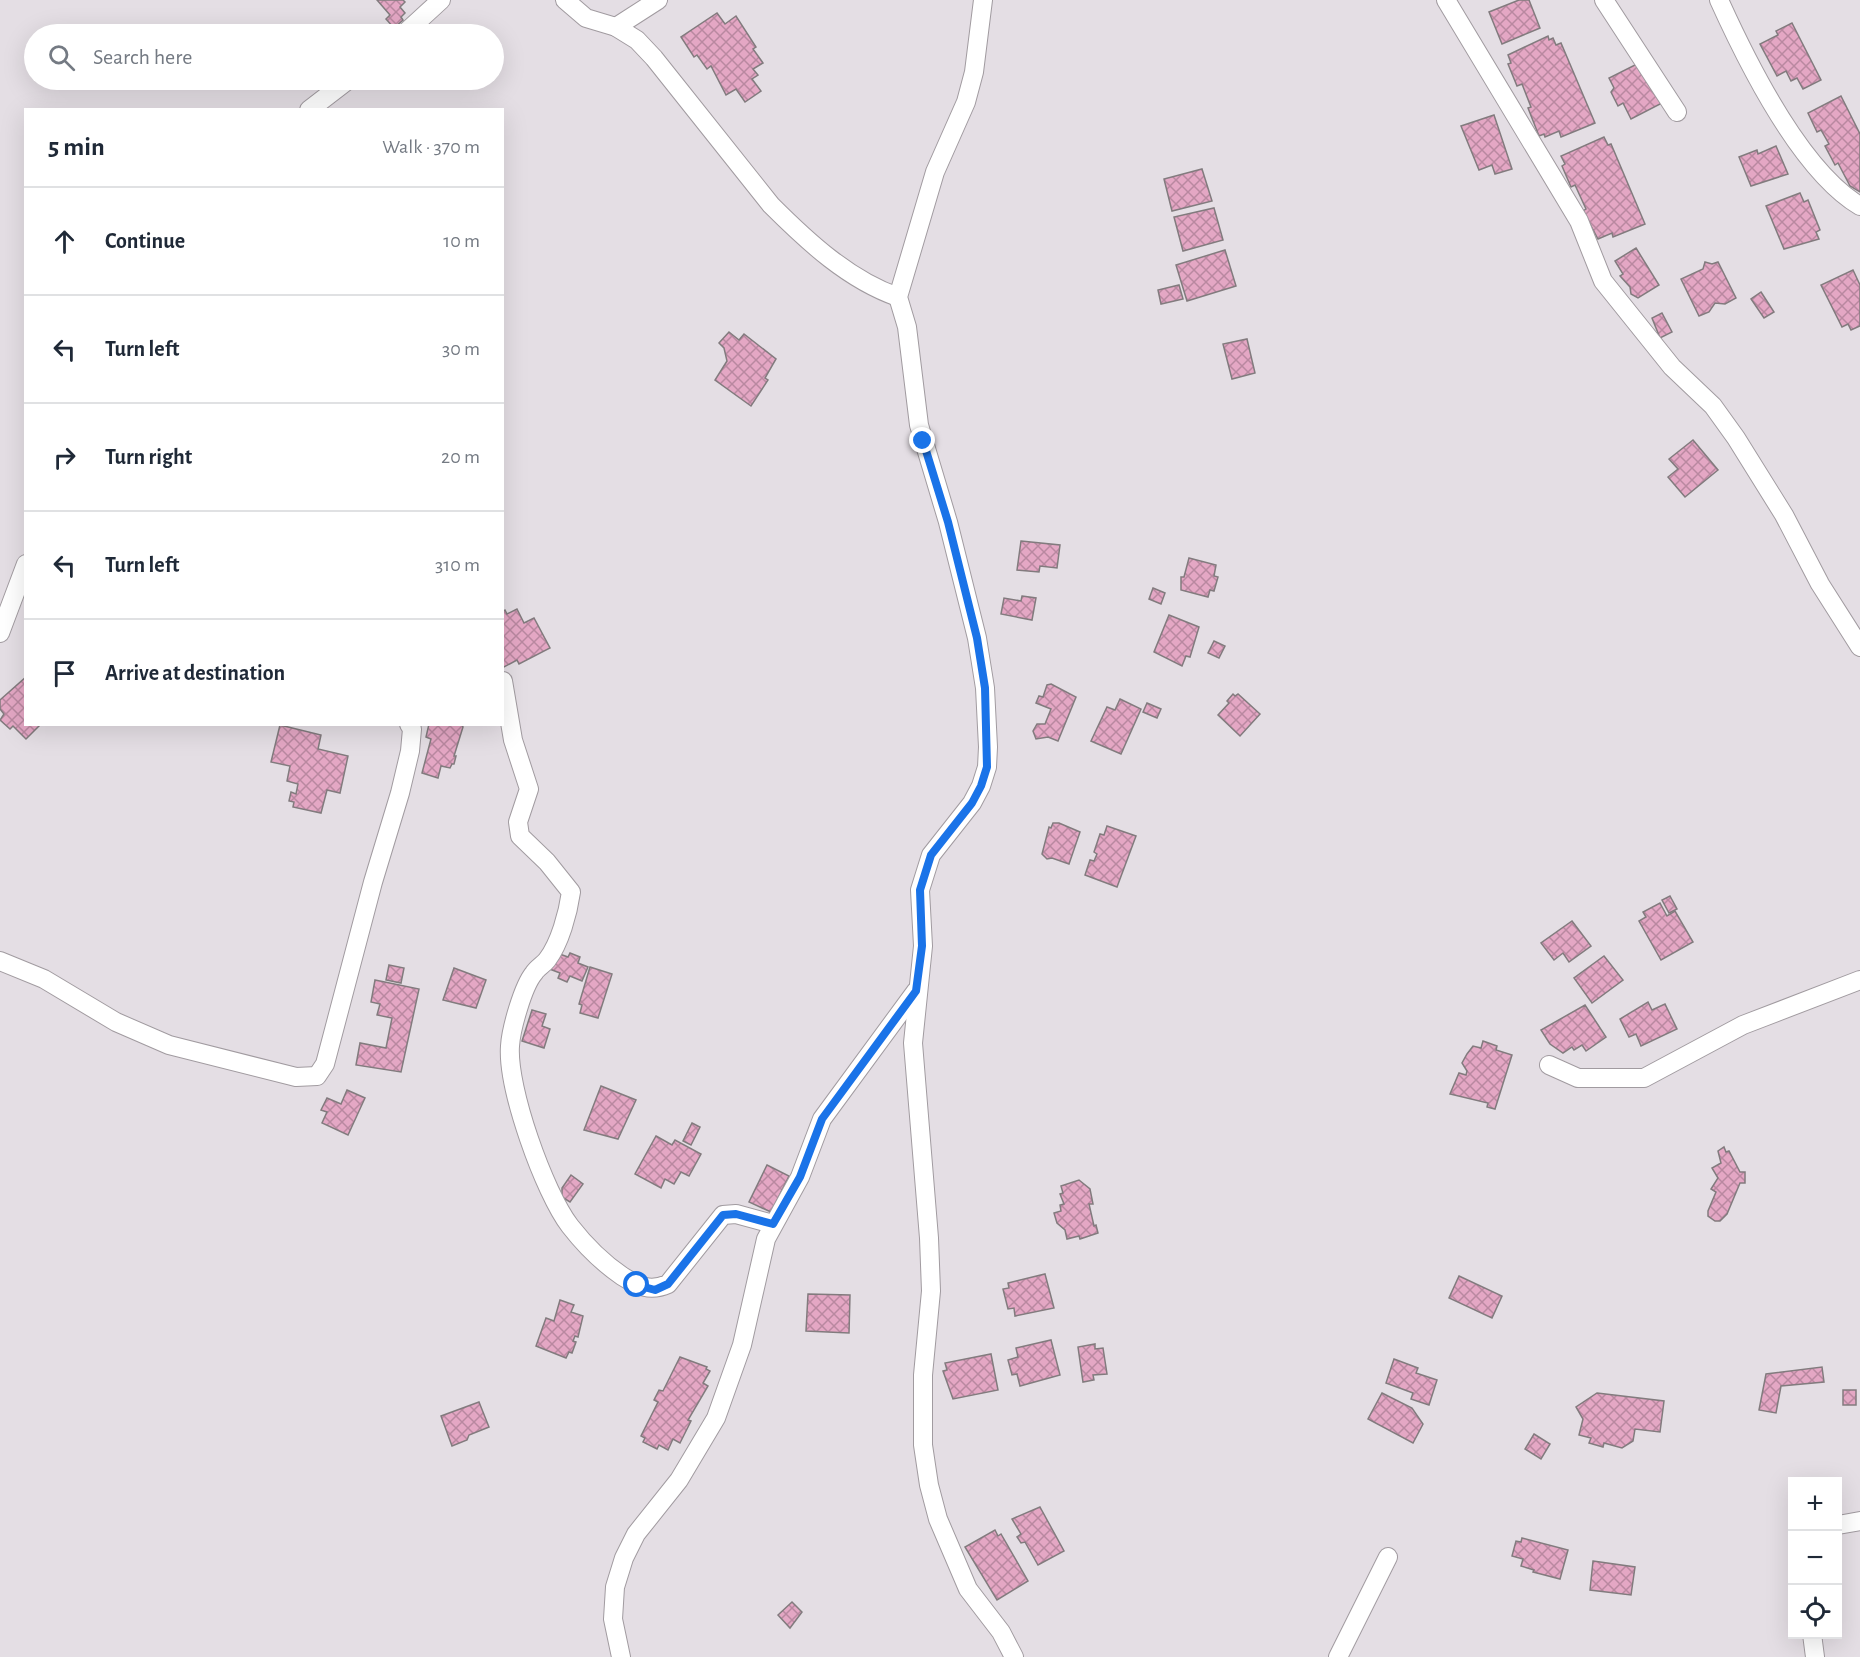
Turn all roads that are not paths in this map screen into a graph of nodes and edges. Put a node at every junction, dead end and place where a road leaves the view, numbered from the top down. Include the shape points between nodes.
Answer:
1 (441, 0) edge
2 (565, 0) edge
3 (658, 0) edge
4 (983, 0) edge
5 (1446, 0) edge
6 (1604, 0) edge
7 (1719, 0) edge
8 (415, 24) edge
9 (616, 27) junction
10 (335, 90) edge
11 (312, 108) edge
12 (1677, 112) dead end
13 (1860, 206) edge
14 (898, 297) junction
15 (24, 569) edge
16 (0, 633) edge
17 (1860, 647) edge
18 (504, 687) edge
19 (410, 726) edge
20 (0, 961) edge
21 (1860, 980) edge
22 (916, 991) junction
23 (1549, 1065) dead end
24 (773, 1224) junction
25 (1860, 1521) edge
26 (1842, 1524) edge
27 (1388, 1557) dead end
28 (1813, 1639) edge
29 (621, 1657) edge
30 (1014, 1657) edge
31 (1338, 1657) edge
32 (1815, 1657) edge

1 - 8 street
2 - 9 street via 586,18
3 - 9 street
4 - 14 street via 975,72 935,172
5 - 17 street via 1579,221 1603,281 1672,367 1713,406 1736,438
6 - 12 street
7 - 13 street via 1805,154 1835,187
9 - 14 street via 637,40 654,58 788,222 857,279
10 - 11 street
14 - 22 street via 907,327 919,426 977,638 988,747 981,786 931,855 920,890 922,946
15 - 16 street
18 - 24 street via 513,740 529,789 518,822 520,836 571,892 548,960 533,974 519,1008 510,1045 521,1112 569,1225 608,1266 637,1285 655,1290 668,1284 723,1215 736,1214
19 - 20 street via 410,751 400,793 325,1064 316,1076 296,1077 169,1045 116,1022 45,979
21 - 23 street via 1743,1024 1644,1078 1578,1078
22 - 24 street via 822,1119 800,1177
22 - 30 street via 913,1043 931,1291 921,1412 929,1485 968,1589 1001,1632
24 - 29 street via 739,1354 716,1418 679,1480 636,1534 624,1558 615,1587 613,1619
25 - 26 street
27 - 31 street
28 - 32 street

